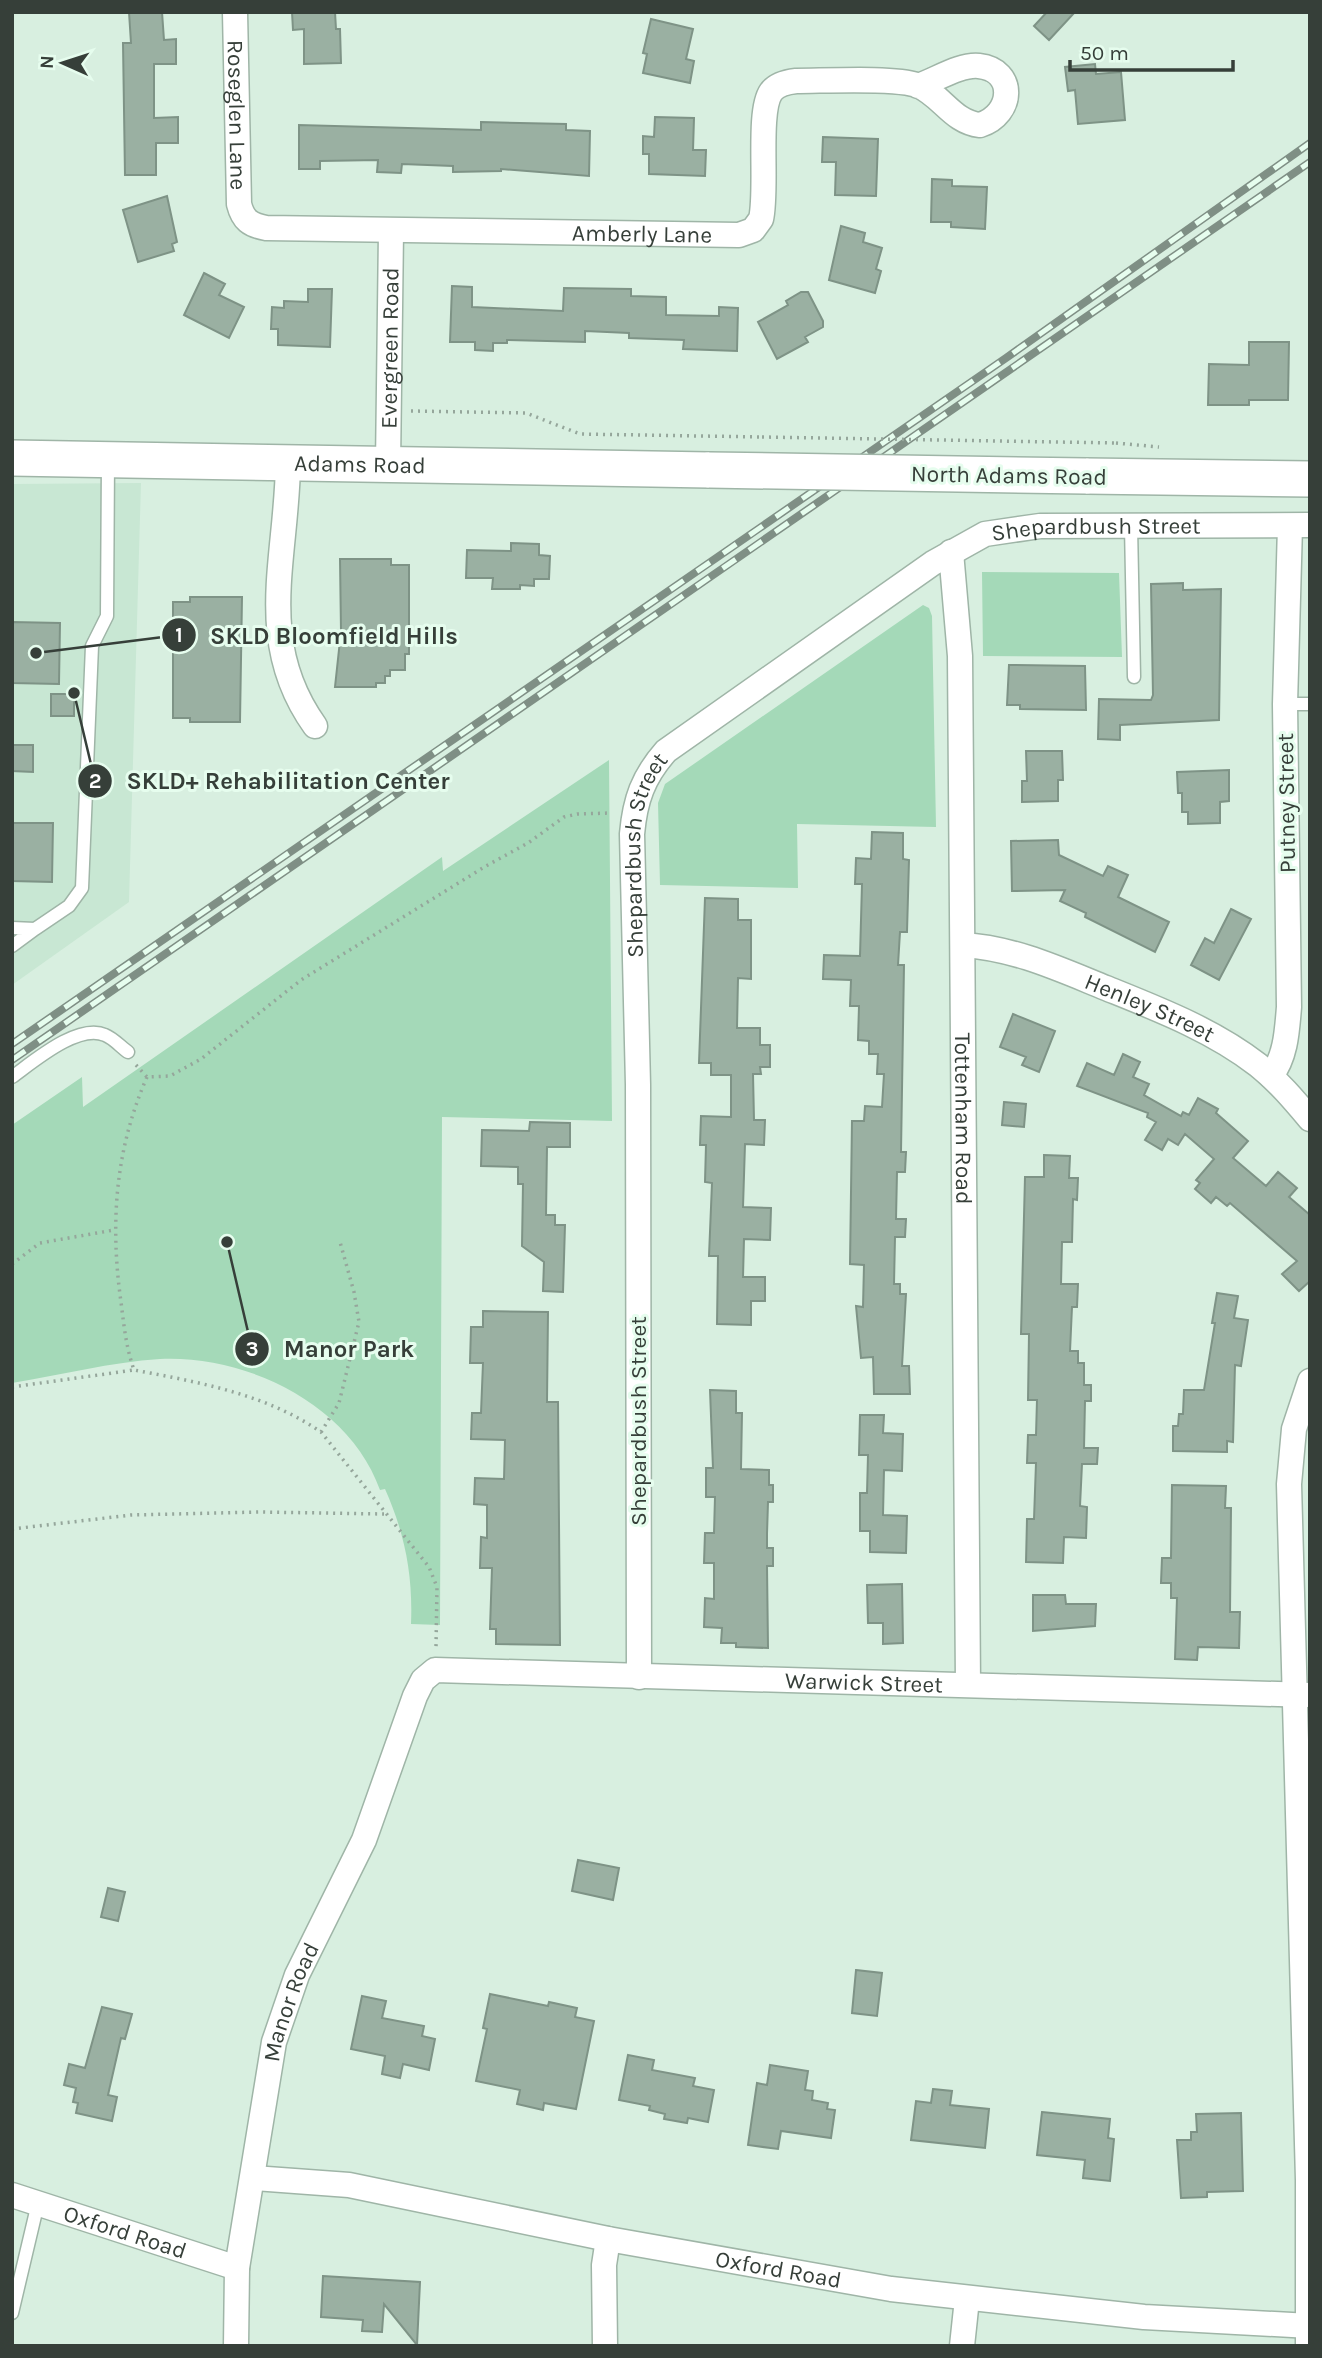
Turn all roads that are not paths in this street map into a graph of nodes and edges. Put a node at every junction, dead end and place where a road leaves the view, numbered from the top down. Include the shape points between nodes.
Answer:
1 (235, 12) edge
2 (918, 86) dead end
3 (242, 216) joint
4 (391, 231) junction
5 (12, 458) edge
6 (108, 460) junction
7 (288, 463) junction
8 (388, 465) junction
9 (709, 470) joint
10 (1310, 479) edge
11 (1131, 526) junction
12 (1300, 526) edge
13 (951, 552) junction
14 (1134, 677) dead end
15 (1285, 704) junction
16 (1310, 704) edge
17 (315, 726) dead end
18 (12, 928) edge
19 (35, 929) junction
20 (963, 945) junction
21 (12, 946) edge
22 (128, 1052) road end
23 (1271, 1076) junction
24 (12, 1077) edge
25 (1310, 1119) edge
26 (1310, 1381) edge
27 (429, 1675) joint
28 (639, 1677) junction
29 (968, 1684) junction
30 (1302, 1695) edge
31 (253, 2178) junction
32 (12, 2195) edge
33 (38, 2203) junction
34 (608, 2239) junction
35 (237, 2268) junction
36 (967, 2299) junction
37 (12, 2313) edge
38 (1308, 2333) edge
39 (236, 2346) edge
40 (605, 2346) edge
41 (962, 2346) edge

1 - 3 street, Roseglen Lane
2 - 4 street, Amberly Lane via 796,80 771,91 766,112 764,209 753,230 739,235
3 - 4 street, Amberly Lane via 252,225 266,228
4 - 8 street, Evergreen Road
5 - 6 main road, Adams Road
6 - 7 main road, Adams Road
6 - 19 lane via 107,616 92,646 82,888 69,906
7 - 8 main road, Adams Road
7 - 17 street via 278,638 290,686
8 - 9 main road, Adams Road
9 - 10 main road, North Adams Road, bridge
11 - 12 street, Shepardbush Street
11 - 13 street, Shepardbush Street via 1017,527 985,534
11 - 14 lane
12 - 15 street, Putney Street
13 - 20 street, Tottenham Road via 960,656
13 - 28 street, Shepardbush Street via 666,751 644,780 634,811
15 - 16 lane
15 - 23 street, Putney Street via 1289,1007 1283,1053
18 - 19 lane
19 - 21 lane
20 - 23 street, Henley Street via 1010,951 1165,1012 1232,1047
20 - 29 street, Tottenham Road
22 - 24 lane via 105,1034 81,1034
23 - 25 street, Henley Street
26 - 30 street via 1289,1458
27 - 28 street, Warwick Street
27 - 31 street, Manor Road via 364,1840 297,1975 274,2042
28 - 29 street, Warwick Street
29 - 30 street, Warwick Street
30 - 38 street
31 - 34 street, Oxford Road via 349,2185
31 - 35 street, Manor Road
32 - 33 street, Oxford Road
33 - 35 street, Oxford Road
33 - 37 lane
34 - 36 street, Oxford Road via 891,2290
34 - 40 street
35 - 39 street, Manor Road
36 - 38 street, Oxford Road
36 - 41 street

